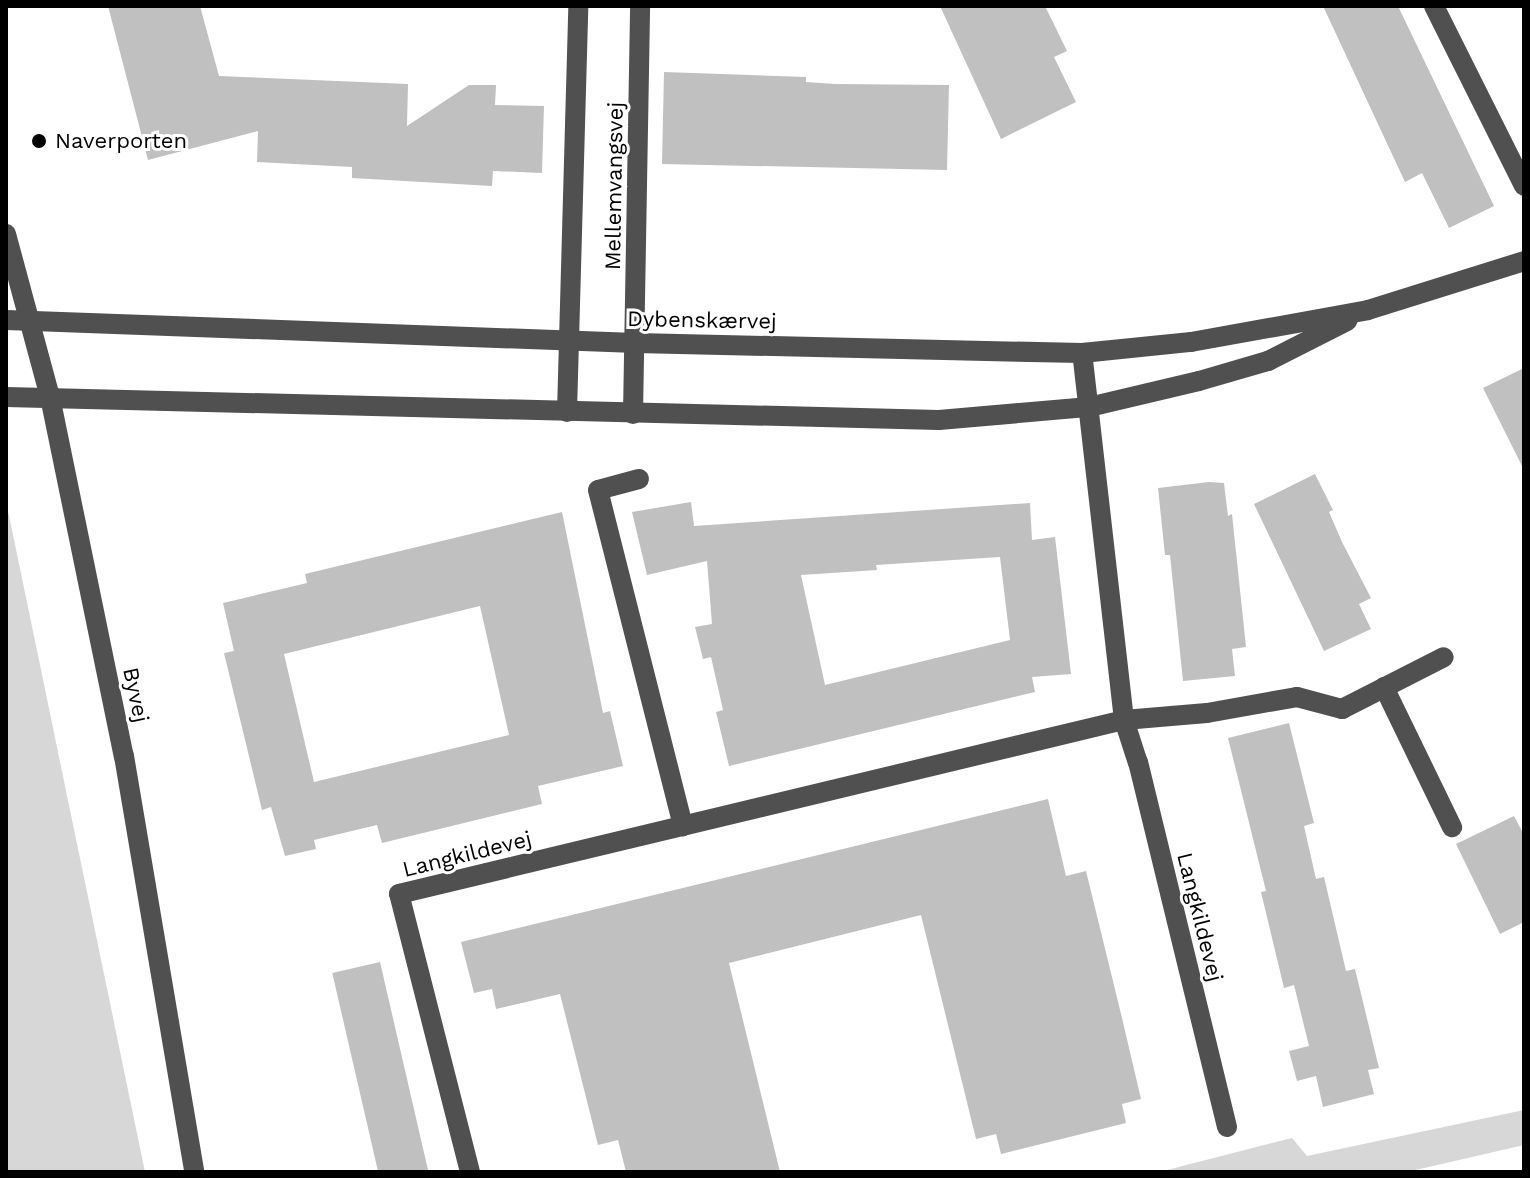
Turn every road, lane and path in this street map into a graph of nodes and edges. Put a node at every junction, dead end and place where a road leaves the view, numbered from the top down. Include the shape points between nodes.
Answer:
1 (578, 6) edge
2 (640, 6) edge
3 (1434, 6) edge
4 (1524, 186) edge
5 (6, 234) edge
6 (1524, 261) edge
7 (1368, 310) junction
8 (6, 320) edge
9 (31, 320) junction
10 (570, 341) junction
11 (636, 343) junction
12 (1082, 353) junction
13 (6, 397) edge
14 (50, 397) junction
15 (1089, 407) junction
16 (567, 412) junction
17 (633, 414) junction
18 (639, 479) dead end
19 (1444, 657) dead end
20 (1384, 687) junction
21 (1124, 720) junction
22 (683, 826) junction
23 (1452, 827) dead end
24 (1227, 1127) dead end
25 (194, 1172) edge
26 (470, 1172) edge

1 - 10 street, Mellemvangsvej
2 - 11 street, Mellemvangsvej
3 - 4 street
5 - 9 street, Byvej
6 - 7 street, Dybenskærvej
7 - 12 street, Dybenskærvej via 1191,342
7 - 15 street, Dybenskærvej via 1268,361
8 - 9 street
9 - 10 street, Dybenskærvej
9 - 14 street, Byvej
10 - 11 street, Dybenskærvej
10 - 16 street, Mellemvangsvej
11 - 12 street, Dybenskærvej
11 - 17 street, Mellemvangsvej
12 - 15 street, Langkildevej
13 - 14 street
14 - 16 street, Dybenskærvej
14 - 25 street, Byvej via 124,756
15 - 17 street, Dybenskærvej via 939,420
15 - 21 street, Langkildevej
16 - 17 street, Dybenskærvej
18 - 22 street via 598,490
19 - 20 street, Langkildevej
20 - 21 street, Langkildevej via 1342,709 1297,697
20 - 23 street
21 - 22 street, Langkildevej
21 - 24 street, Langkildevej
22 - 26 street, Langkildevej via 399,894

